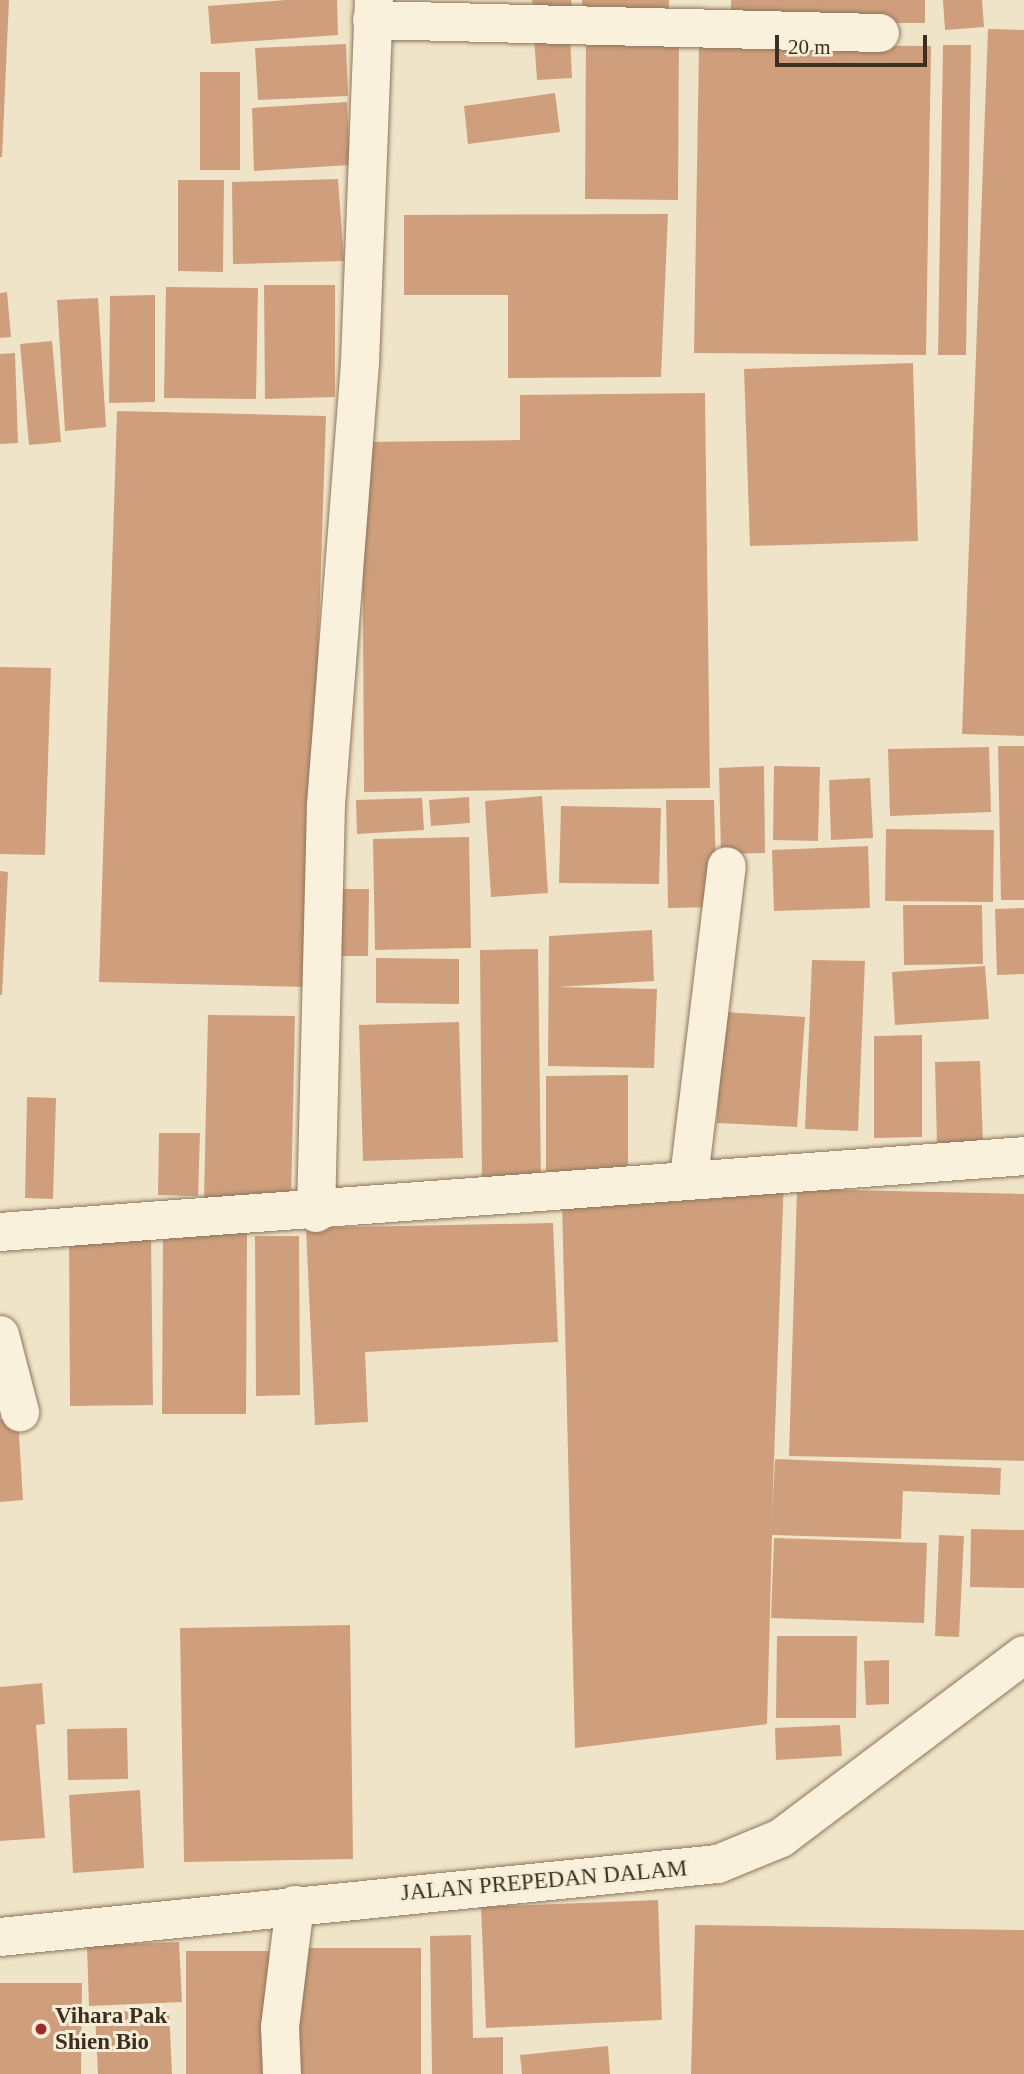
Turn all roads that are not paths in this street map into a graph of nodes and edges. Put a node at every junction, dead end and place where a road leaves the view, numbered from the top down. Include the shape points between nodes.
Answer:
1 (373, 10) edge
2 (880, 33) dead end
3 (727, 866) dead end
4 (1024, 1156) edge
5 (689, 1178) junction
6 (316, 1213) junction
7 (0, 1232) edge
8 (0, 1335) edge
9 (20, 1412) dead end
10 (1024, 1655) edge
11 (295, 1905) junction
12 (0, 1937) edge
13 (282, 2074) edge

1 - 2 street
1 - 6 street via 360,363 326,805
3 - 5 street
4 - 5 street
5 - 6 street
6 - 7 street
8 - 9 street
10 - 11 street, JALAN PREPEDAN DALAM via 781,1838 718,1864
11 - 12 street, JALAN PREPEDAN DALAM
11 - 13 street via 280,2028

